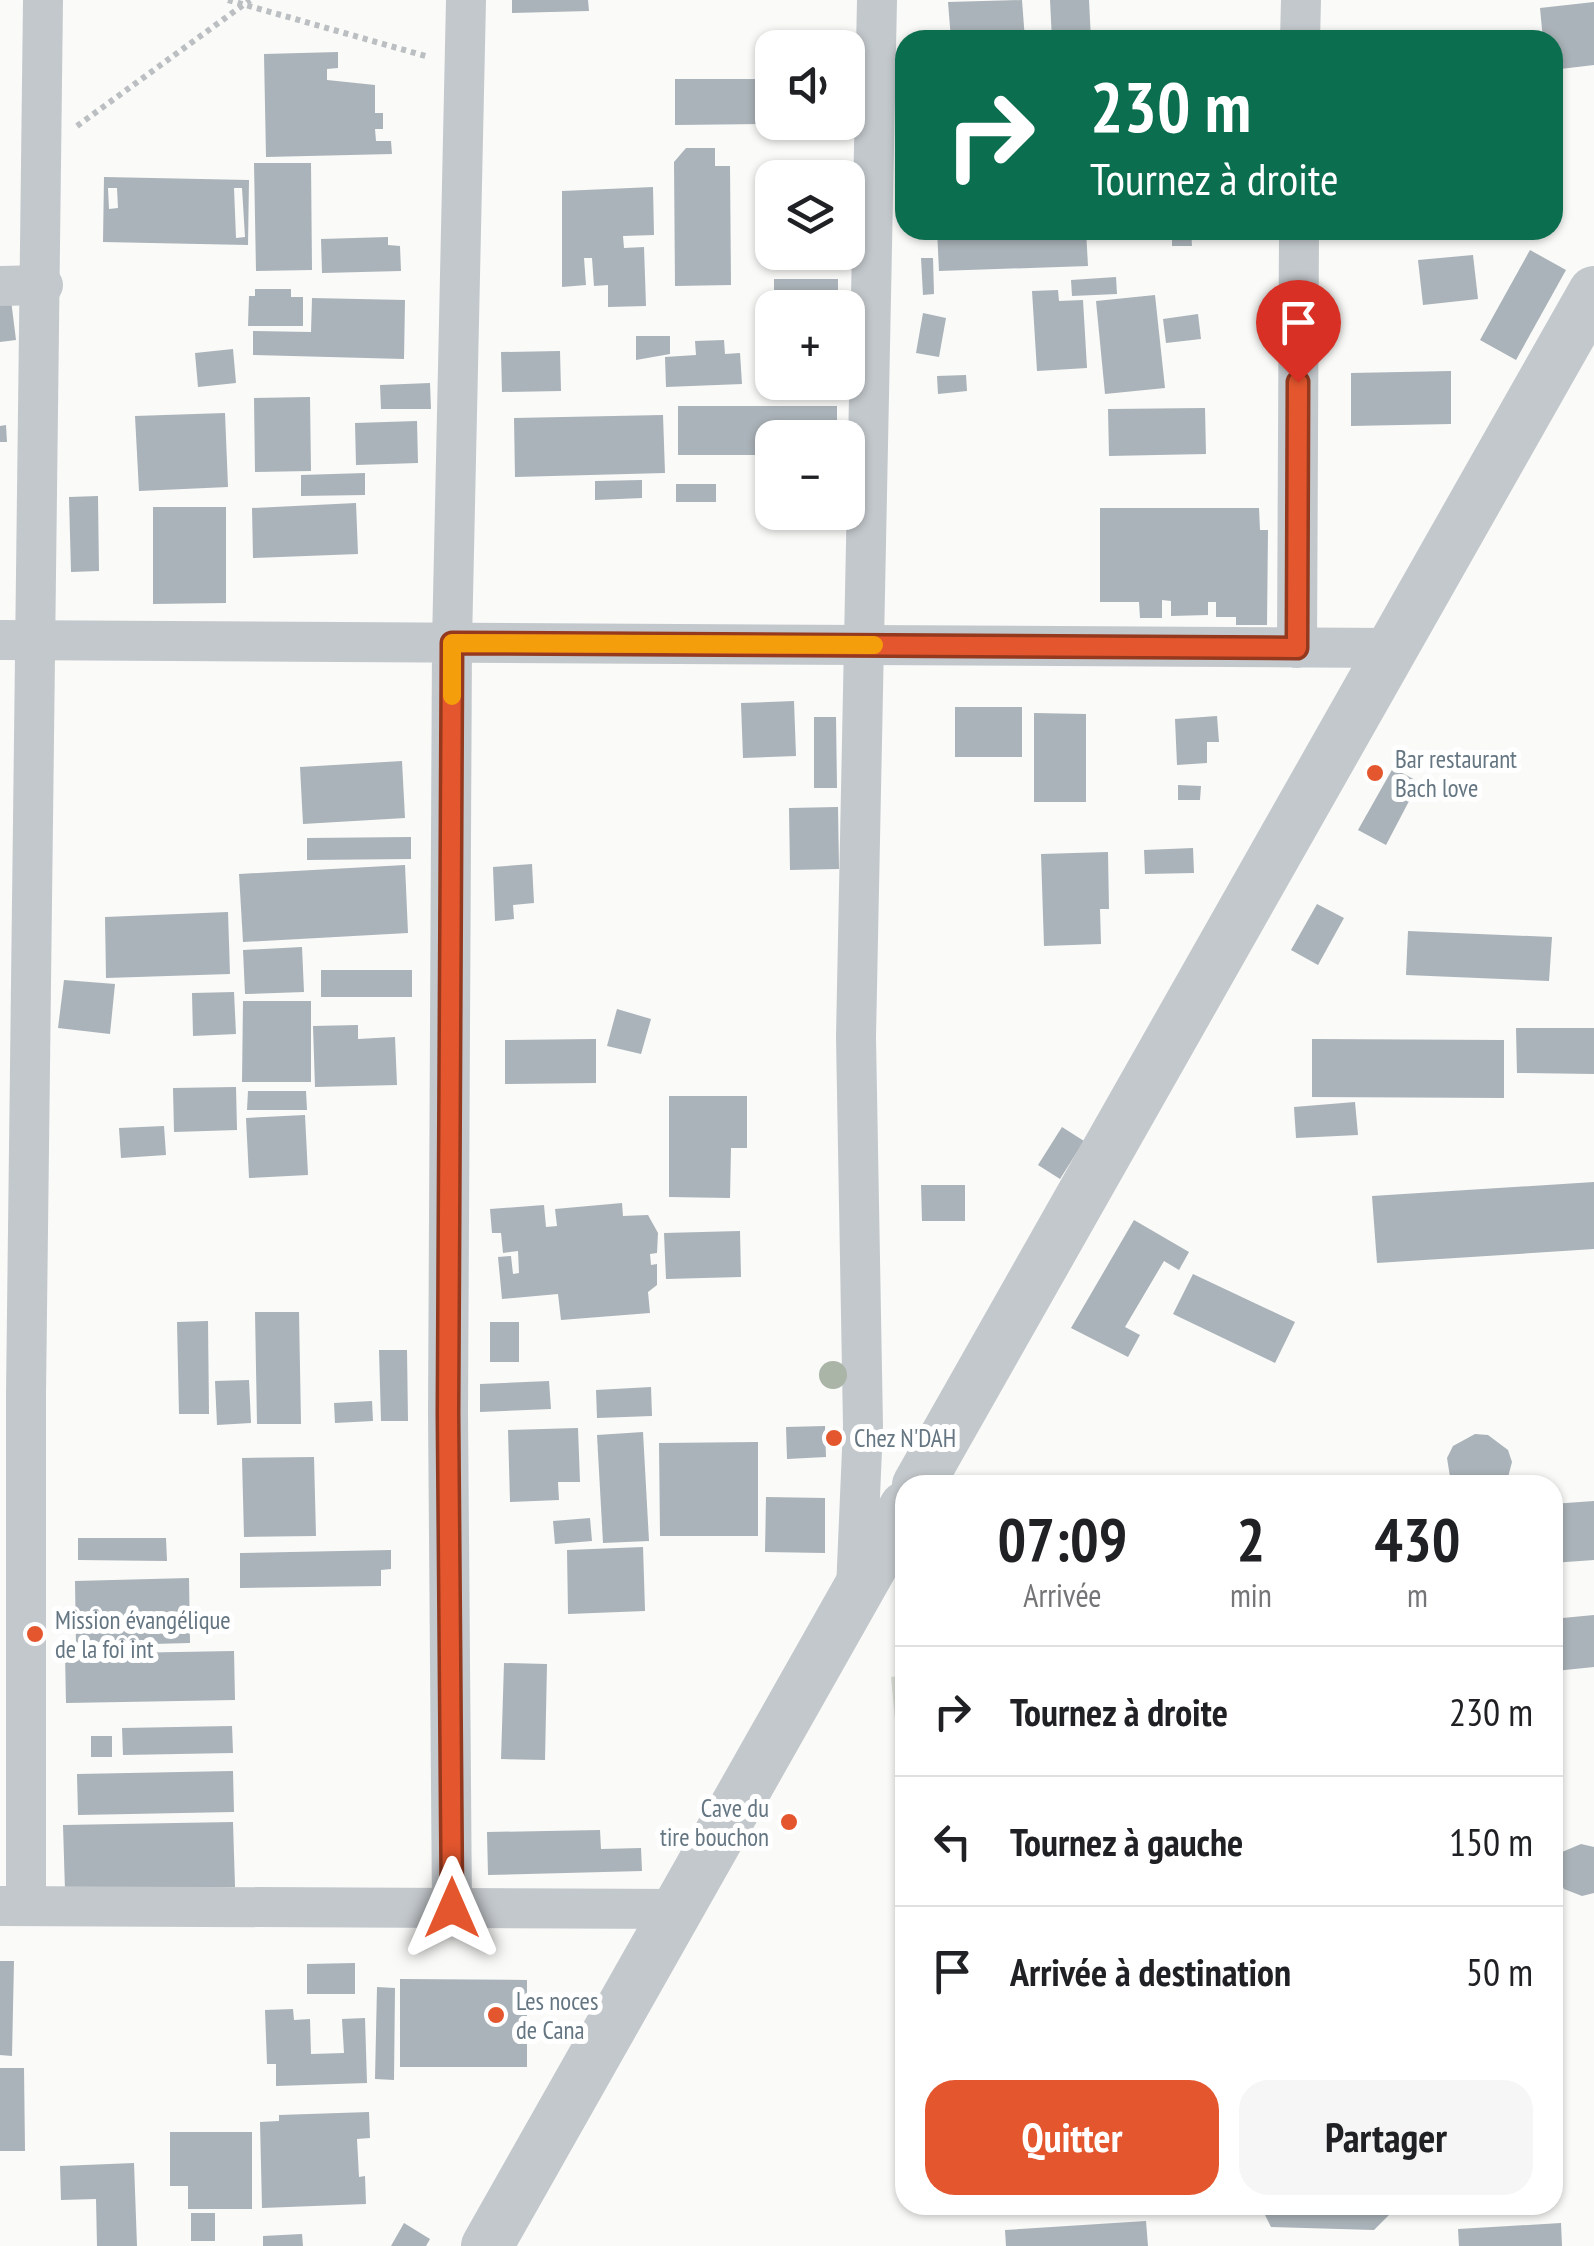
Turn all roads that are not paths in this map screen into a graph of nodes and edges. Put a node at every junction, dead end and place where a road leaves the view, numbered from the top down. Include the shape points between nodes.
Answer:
1 (44, 0) edge
2 (466, 0) edge
3 (877, 0) edge
4 (1300, 0) edge
5 (1300, 30) edge
6 (1299, 240) edge
7 (42, 285) junction
8 (0, 286) edge
9 (1594, 292) edge
10 (18, 641) edge
11 (452, 643) junction
12 (865, 645) junction
13 (1297, 648) junction
14 (1392, 648) junction
15 (924, 1475) edge
16 (895, 1526) edge
17 (856, 1594) junction
18 (13, 1906) edge
19 (452, 1908) junction
20 (681, 1909) junction
21 (486, 2246) edge

1 - 7 street
2 - 11 street
3 - 12 street
4 - 5 street
6 - 13 street
7 - 8 street
7 - 10 street
9 - 14 street
10 - 11 street
10 - 18 street via 26,1394
11 - 12 street
11 - 19 street
12 - 13 street
12 - 17 street via 856,1037 863,1426
13 - 14 street
14 - 15 street
16 - 17 street
17 - 20 street
18 - 19 street
19 - 20 street
20 - 21 street

